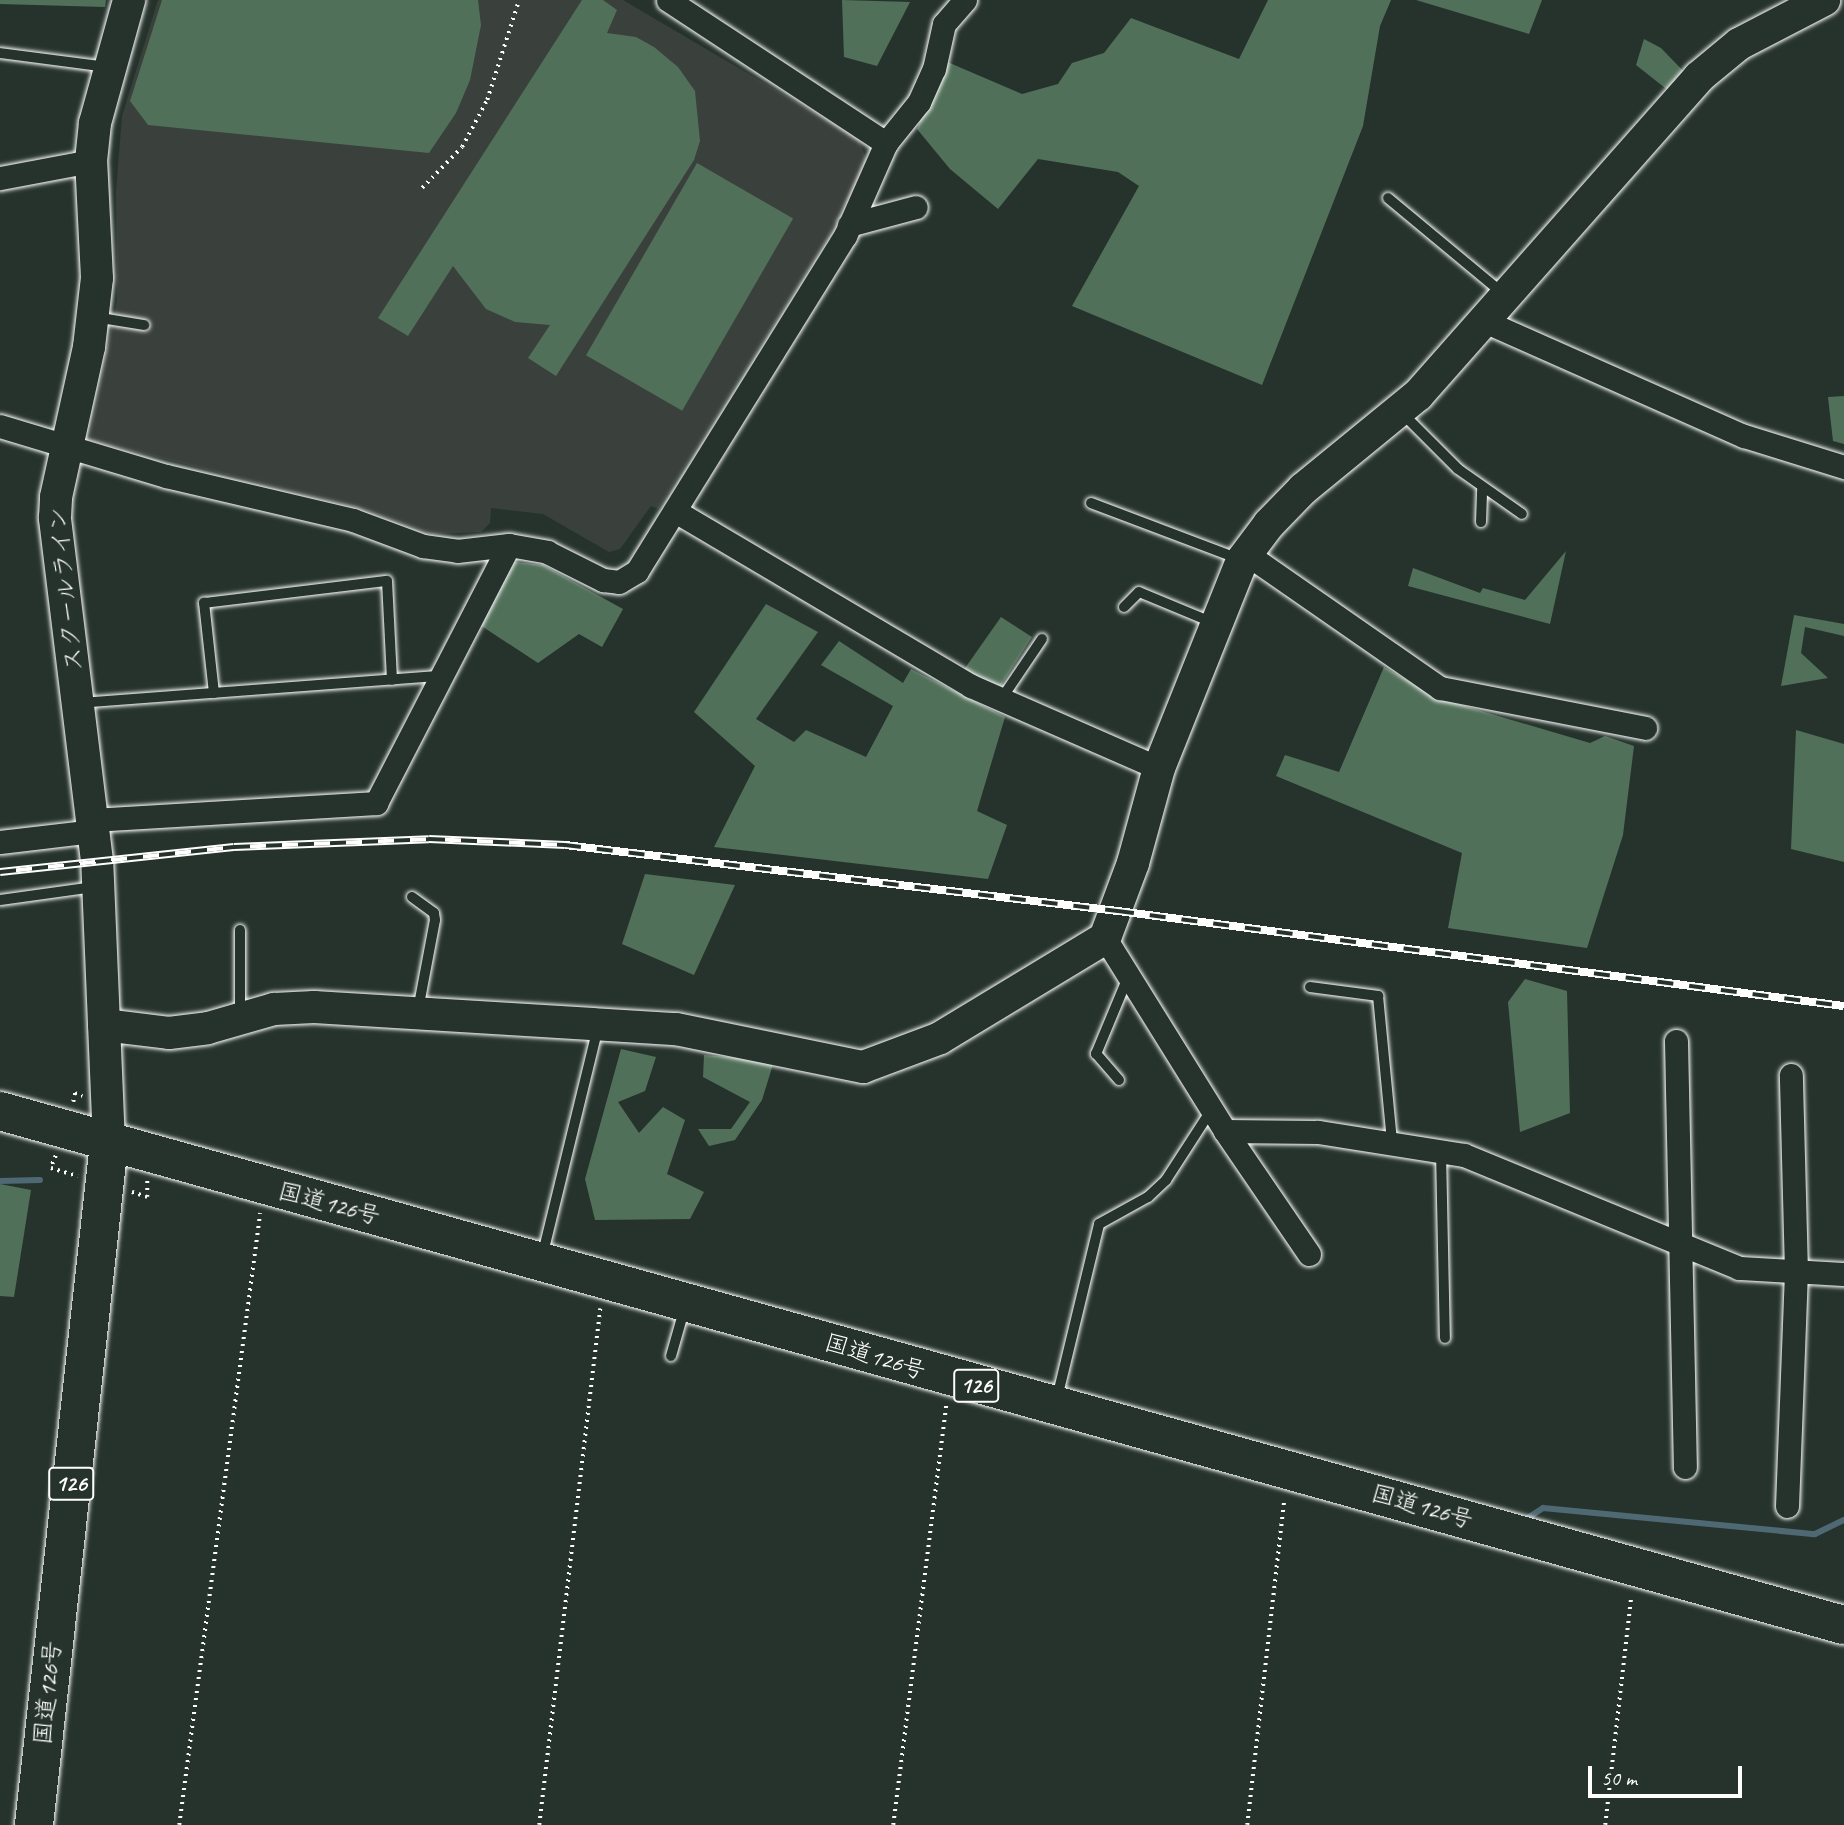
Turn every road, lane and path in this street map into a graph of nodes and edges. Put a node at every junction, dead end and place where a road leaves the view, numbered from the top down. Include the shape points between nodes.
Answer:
1 (129, 0) edge
2 (519, 0) edge
3 (668, 0) edge
4 (965, 0) edge
5 (1824, 0) edge
6 (1844, 17) edge
7 (0, 53) edge
8 (108, 67) junction
9 (886, 143) junction
10 (91, 161) junction
11 (0, 178) edge
12 (422, 188) dead end
13 (1388, 198) dead end
14 (916, 206) dead end
15 (849, 225) junction
16 (1506, 296) junction
17 (92, 317) junction
18 (1484, 321) junction
19 (144, 325) dead end
20 (1400, 411) junction
21 (0, 426) edge
22 (66, 446) junction
23 (1844, 467) edge
24 (1482, 490) junction
25 (1091, 503) dead end
26 (674, 512) junction
27 (1522, 514) dead end
28 (1481, 522) dead end
29 (509, 545) junction
30 (1244, 557) junction
31 (1124, 607) dead end
32 (1216, 624) junction
33 (1042, 639) dead end
34 (439, 676) junction
35 (392, 680) junction
36 (214, 693) junction
37 (1000, 701) junction
38 (78, 703) junction
39 (1645, 728) dead end
40 (1159, 768) junction
41 (93, 826) junction
42 (0, 842) edge
43 (99, 887) junction
44 (412, 897) dead end
45 (0, 900) edge
46 (240, 930) dead end
47 (1105, 938) junction
48 (1128, 977) junction
49 (1310, 987) dead end
50 (417, 1014) junction
51 (240, 1019) junction
52 (104, 1024) junction
53 (598, 1025) junction
54 (1676, 1041) dead end
55 (1791, 1075) dead end
56 (1119, 1080) dead end
57 (1212, 1109) junction
58 (0, 1111) edge
59 (1224, 1131) junction
60 (1392, 1141) junction
61 (109, 1143) junction
62 (1441, 1151) junction
63 (263, 1186) junction
64 (1681, 1248) junction
65 (1309, 1254) dead end
66 (541, 1261) junction
67 (1796, 1272) junction
68 (1844, 1274) edge
69 (604, 1277) junction
70 (687, 1301) junction
71 (1445, 1338) dead end
72 (671, 1356) dead end
73 (949, 1379) junction
74 (1055, 1407) junction
75 (1685, 1467) dead end
76 (1288, 1469) junction
77 (1787, 1506) dead end
78 (1635, 1567) junction
79 (1844, 1625) edge
80 (34, 1825) edge
81 (179, 1825) edge
82 (539, 1825) edge
83 (893, 1825) edge
84 (1247, 1825) edge
85 (1605, 1825) edge

1 - 8 street, スクールライン
2 - 12 path via 487,100 461,146
3 - 9 street
4 - 9 street via 944,24 934,69 919,102
5 - 6 street
5 - 16 street via 1739,44 1699,77
7 - 8 lane
8 - 10 street, スクールライン
9 - 15 street
10 - 11 street
10 - 17 street, スクールライン via 97,268
13 - 16 lane
14 - 15 street
15 - 26 street
16 - 18 street
17 - 19 lane
17 - 22 street, スクールライン
18 - 20 street
18 - 23 street via 1744,436
20 - 24 lane
20 - 30 street via 1303,489
21 - 22 street
22 - 29 street via 166,476 353,520 423,546 457,551
22 - 38 street, スクールライン via 55,518
24 - 27 lane
24 - 28 lane
25 - 30 lane
26 - 29 street via 637,571 619,583 603,580 547,552
26 - 37 street
29 - 34 street
30 - 32 street
30 - 39 street via 1440,688
31 - 32 lane via 1139,592
32 - 40 street
33 - 37 lane
34 - 35 lane
34 - 41 street via 376,803
35 - 36 lane
35 - 36 lane via 387,581 204,603
36 - 38 lane
37 - 40 street
38 - 41 street, スクールライン
40 - 47 street via 1133,863
41 - 42 street
41 - 43 street, スクールライン
43 - 45 lane
43 - 52 street, スクールライン
44 - 50 lane via 434,913 435,920
46 - 51 lane
47 - 48 street
47 - 53 street via 940,1038 863,1067 676,1029
48 - 56 lane via 1096,1054
48 - 57 street
49 - 60 lane via 1378,996
50 - 51 street via 314,1007 274,1009
50 - 53 street
51 - 52 street via 169,1032
52 - 61 street, スクールライン
53 - 66 lane
54 - 64 street
55 - 67 street
57 - 59 street
57 - 74 lane via 1166,1180 1100,1224
58 - 61 highway, 国道126号 / 126
59 - 60 street via 1318,1132
59 - 65 street
60 - 62 street
61 - 63 highway, 国道126号 / 126
61 - 80 highway, 国道126号 / 126
62 - 64 street via 1464,1156
62 - 71 lane
63 - 66 highway, 国道126号 / 126
63 - 81 path
64 - 67 street via 1739,1268
64 - 75 street
66 - 69 highway, 国道126号 / 126
67 - 68 street
67 - 77 street
69 - 70 highway, 国道126号 / 126
69 - 82 path
70 - 72 lane
70 - 73 highway, 国道126号 / 126
73 - 74 highway, 国道126号 / 126
73 - 83 path
74 - 76 highway, 国道126号 / 126
76 - 78 highway, 国道126号 / 126
76 - 84 path
78 - 79 highway, 国道126号 / 126
78 - 85 path

